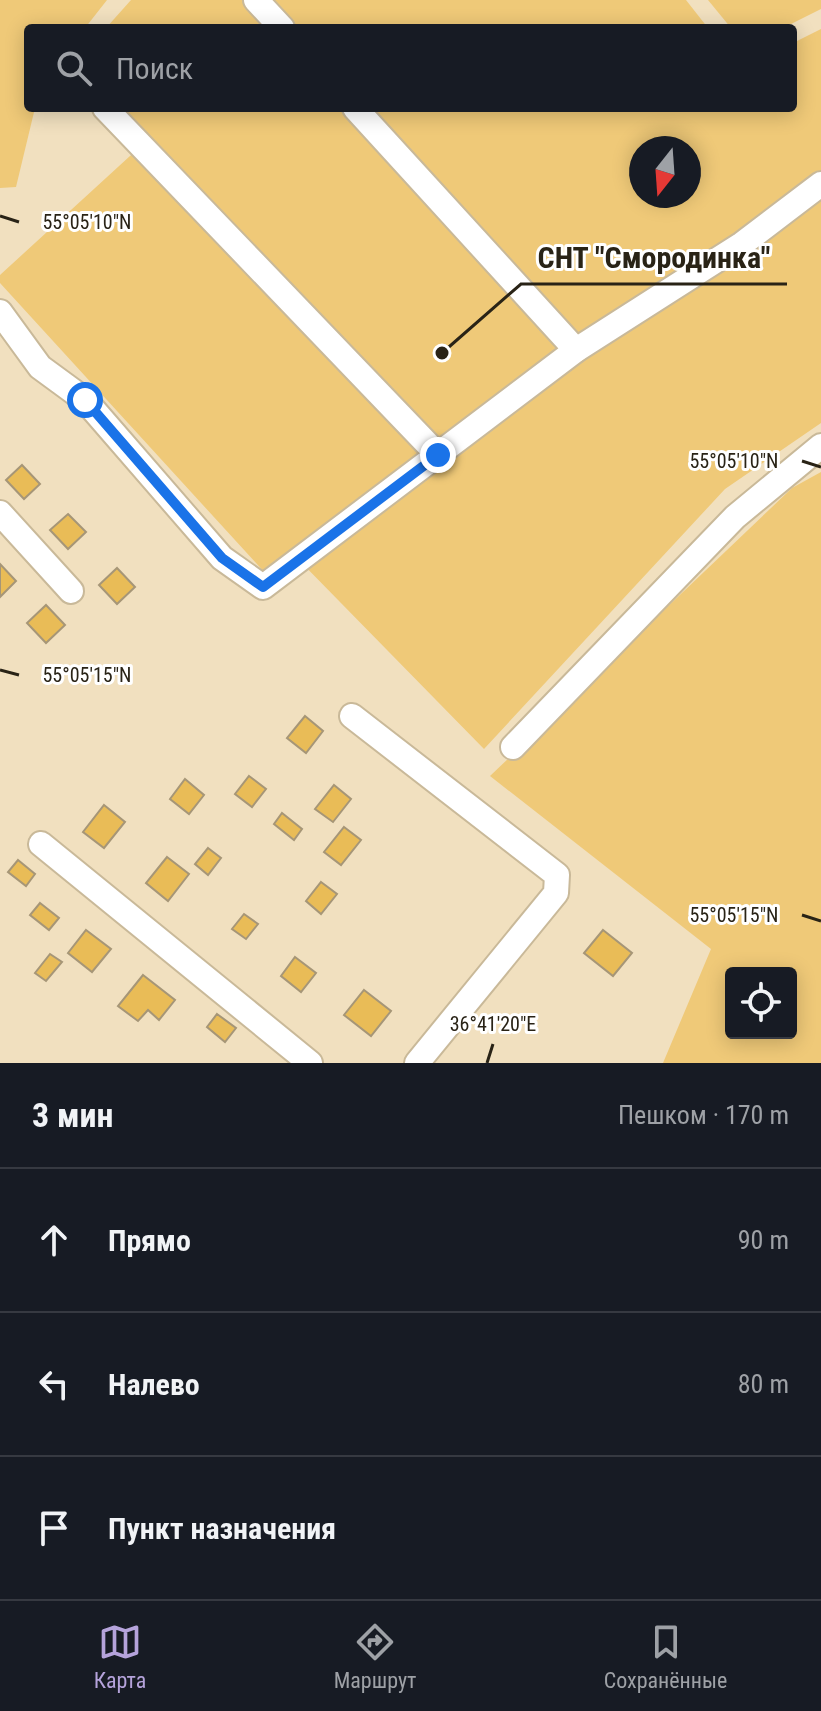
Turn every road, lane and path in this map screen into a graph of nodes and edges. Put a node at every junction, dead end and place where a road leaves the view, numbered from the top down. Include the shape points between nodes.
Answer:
1 (256, 0) edge
2 (278, 24) edge
3 (109, 112) edge
4 (359, 112) edge
5 (821, 184) edge
6 (0, 312) edge
7 (576, 350) junction
8 (821, 446) edge
9 (438, 455) junction
10 (0, 513) edge
11 (71, 591) dead end
12 (352, 716) dead end
13 (513, 747) dead end
14 (41, 844) dead end
15 (310, 1063) edge
16 (417, 1063) edge

1 - 2 street
3 - 9 street
4 - 7 street
5 - 7 street via 742,244
6 - 9 street via 40,367 85,400 222,558 263,587
7 - 9 street
8 - 13 street via 735,517
10 - 11 street
12 - 16 street via 557,875 556,893
14 - 15 street

